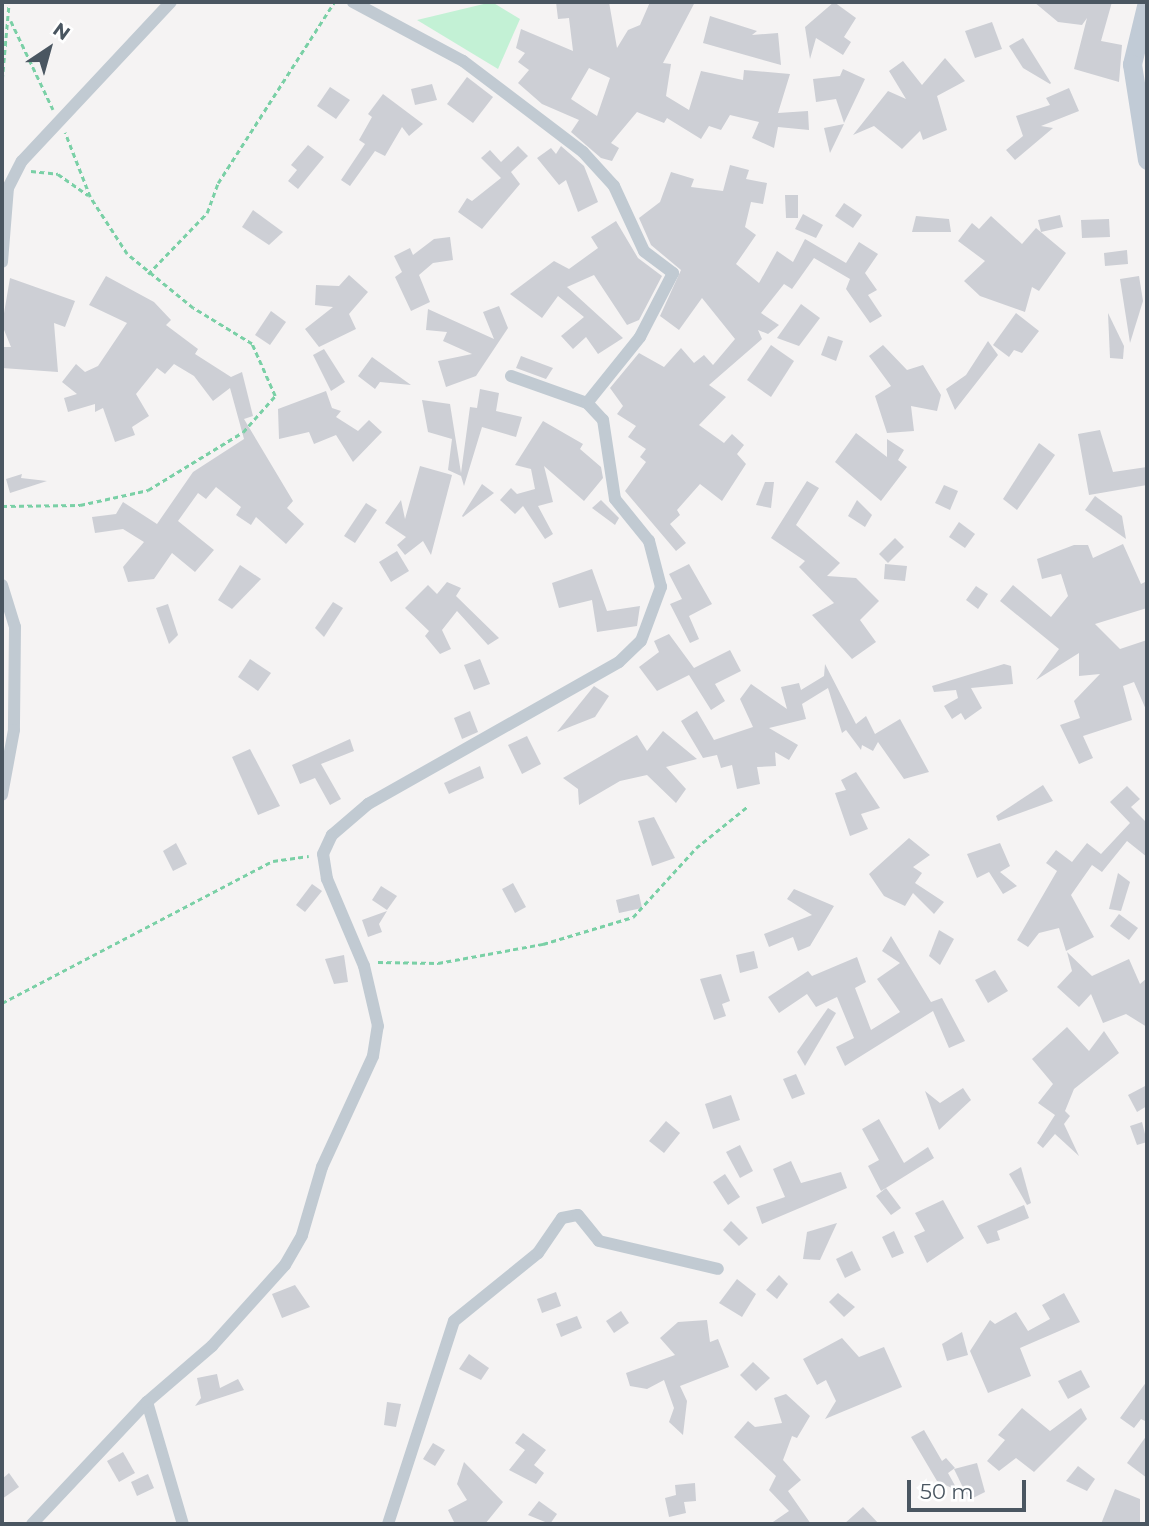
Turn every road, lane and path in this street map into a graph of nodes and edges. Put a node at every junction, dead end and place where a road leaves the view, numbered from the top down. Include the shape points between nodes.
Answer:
1 (9, 2) edge
2 (172, 2) edge
3 (334, 2) edge
4 (353, 2) edge
5 (1147, 2) edge
6 (11, 20) junction
7 (2, 80) edge
8 (60, 121) junction
9 (1147, 160) edge
10 (22, 161) junction
11 (90, 197) junction
12 (2, 262) edge
13 (148, 274) junction
14 (511, 376) dead end
15 (587, 403) junction
16 (2, 506) edge
17 (2, 586) edge
18 (2, 795) edge
19 (748, 806) dead end
20 (323, 854) junction
21 (364, 966) junction
22 (2, 1003) edge
23 (718, 1269) dead end
24 (146, 1402) junction
25 (32, 1524) edge
26 (183, 1524) edge
27 (388, 1524) edge

1 - 6 path
2 - 8 street
3 - 13 path via 218,183 207,213
4 - 15 street via 463,61 583,152 614,186 644,251 673,273 640,337
5 - 9 main road via 1132,64
6 - 7 path
6 - 8 path
8 - 10 street
8 - 11 path
10 - 11 path via 31,171 58,174
10 - 12 street via 8,188
11 - 13 path via 127,254
13 - 16 path via 252,344 275,396 243,432 148,489 80,505
14 - 15 street
15 - 20 street via 603,420 615,499 658,559 661,587 641,641 619,663 368,804 332,835
17 - 18 street via 15,628 14,730
19 - 21 path via 696,848 633,917 543,944 438,963 397,958
20 - 21 street via 327,879
20 - 22 path via 273,861
21 - 24 street via 378,1026 373,1056 332,1143 302,1235 285,1265 212,1346
23 - 27 street via 599,1241 578,1215 562,1218 538,1253 454,1321
24 - 25 street
24 - 26 street

